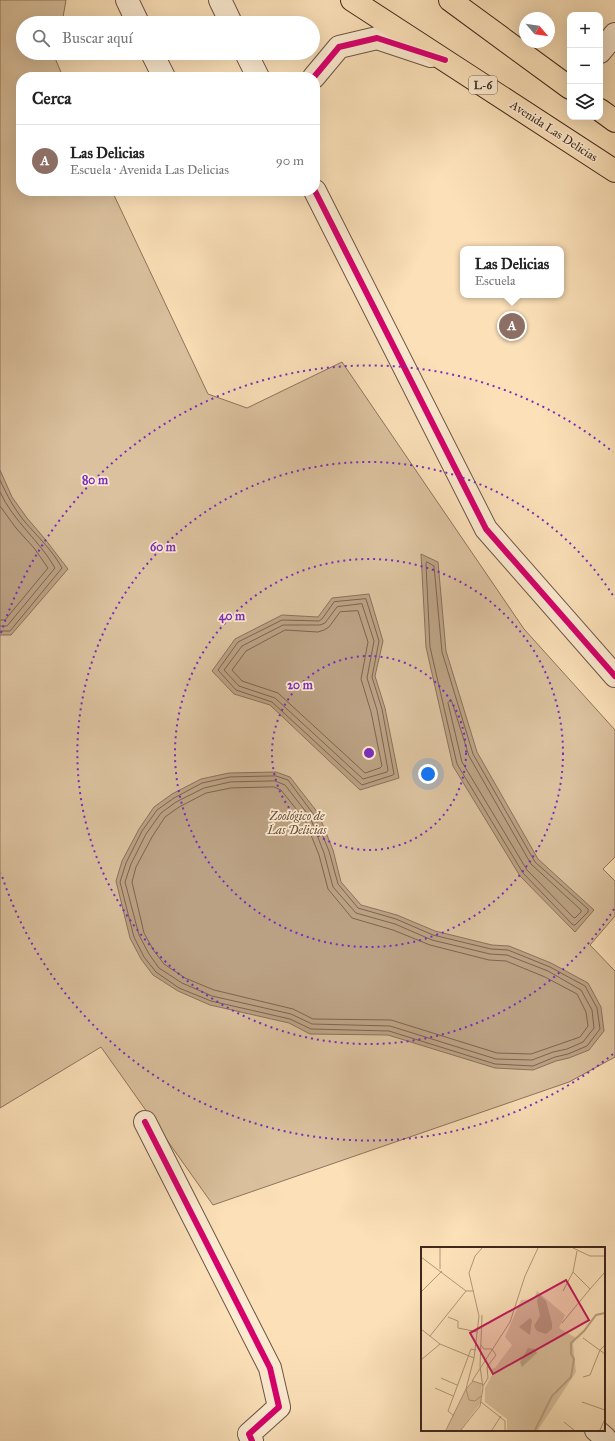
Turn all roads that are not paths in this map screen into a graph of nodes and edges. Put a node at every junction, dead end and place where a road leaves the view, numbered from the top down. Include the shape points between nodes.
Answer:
1 (128, 0) edge
2 (220, 0) edge
3 (352, 0) edge
4 (450, 0) edge
5 (135, 16) edge
6 (228, 16) edge
7 (615, 34) edge
8 (603, 48) edge
9 (156, 60) edge
10 (250, 60) edge
11 (445, 60) junction
12 (162, 72) edge
13 (256, 72) edge
14 (318, 72) edge
15 (567, 86) edge
16 (603, 112) edge
17 (615, 121) edge
18 (615, 171) edge
19 (318, 196) edge
20 (615, 676) edge
21 (145, 1122) dead end
22 (597, 1431) edge
23 (252, 1441) edge
24 (604, 1441) edge

1 - 5 street
2 - 6 street
3 - 11 main road, Avenida Las Delicias / L-6
4 - 15 main road
7 - 8 street
9 - 12 street
10 - 13 street
11 - 14 street via 377,38 339,47
11 - 18 main road, Avenida Las Delicias / L-6
16 - 17 main road
19 - 20 street via 486,529
21 - 23 street via 270,1368 278,1407 249,1434
22 - 24 street via 605,1438

